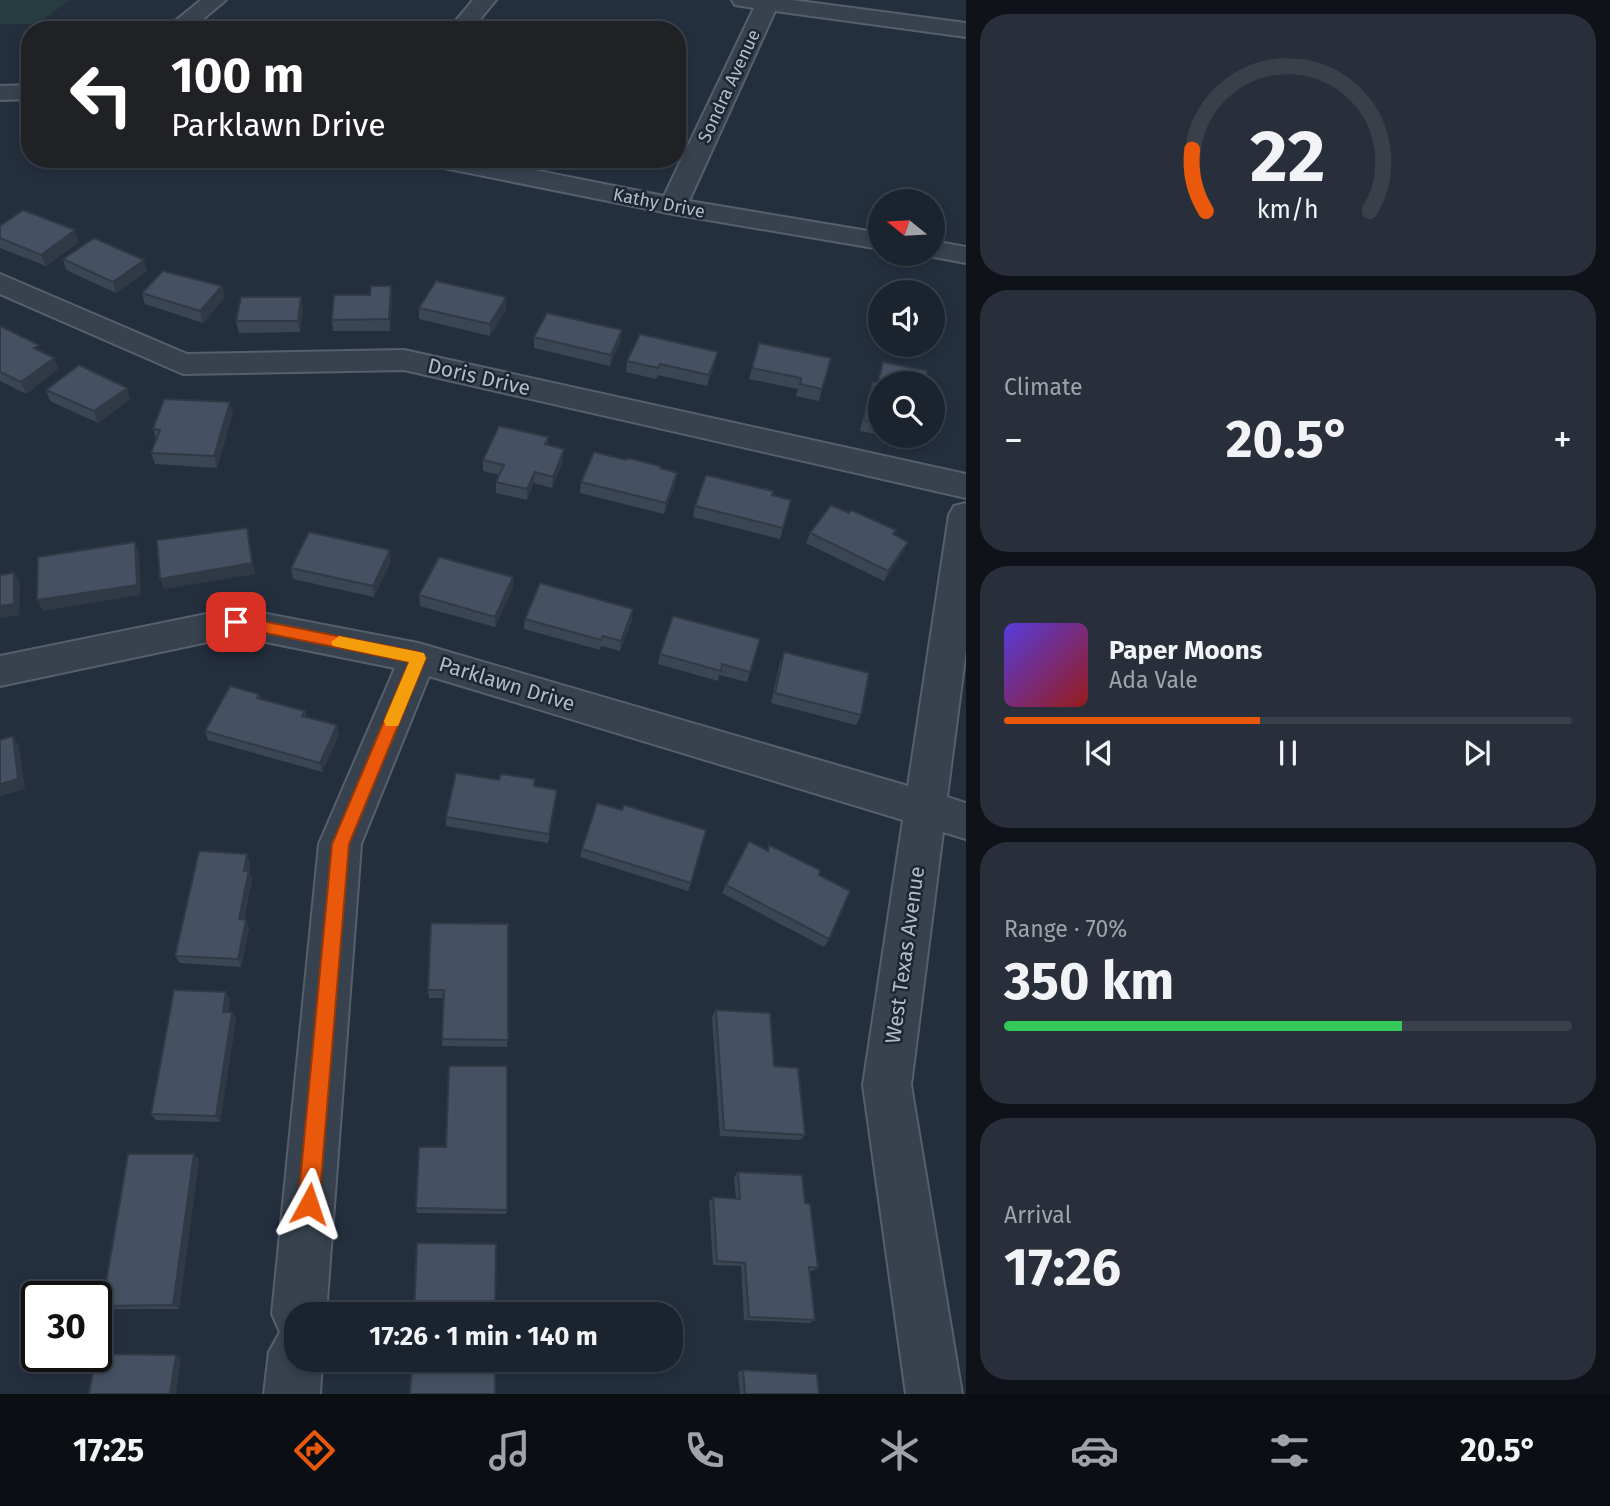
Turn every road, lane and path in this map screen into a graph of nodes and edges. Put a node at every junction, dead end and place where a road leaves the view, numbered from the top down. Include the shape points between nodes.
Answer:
1 (215, 0) edge
2 (485, 0) edge
3 (755, 2) edge
4 (187, 21) edge
5 (467, 21) edge
6 (966, 30) edge
7 (21, 92) edge
8 (0, 93) edge
9 (484, 168) edge
10 (673, 206) junction
11 (868, 239) edge
12 (945, 251) edge
13 (966, 255) edge
14 (0, 283) edge
15 (966, 486) edge
16 (966, 515) edge
17 (418, 658) junction
18 (0, 671) edge
19 (925, 809) junction
20 (966, 821) edge
21 (300, 1302) edge
22 (294, 1372) edge
23 (292, 1394) edge
24 (934, 1394) edge

1 - 4 street
2 - 5 street
3 - 6 street
3 - 10 street, Sondra Avenue
7 - 8 street
9 - 10 street, Kathy Drive
10 - 11 street, Kathy Drive
12 - 13 street
14 - 15 street, Doris Drive via 183,364 404,360
16 - 19 street, West Texas Avenue
17 - 18 street, Parklawn Drive via 236,622
17 - 19 street, Parklawn Drive
17 - 21 street via 340,844
19 - 20 street, Parklawn Drive
19 - 24 street, West Texas Avenue via 887,1085
22 - 23 street

